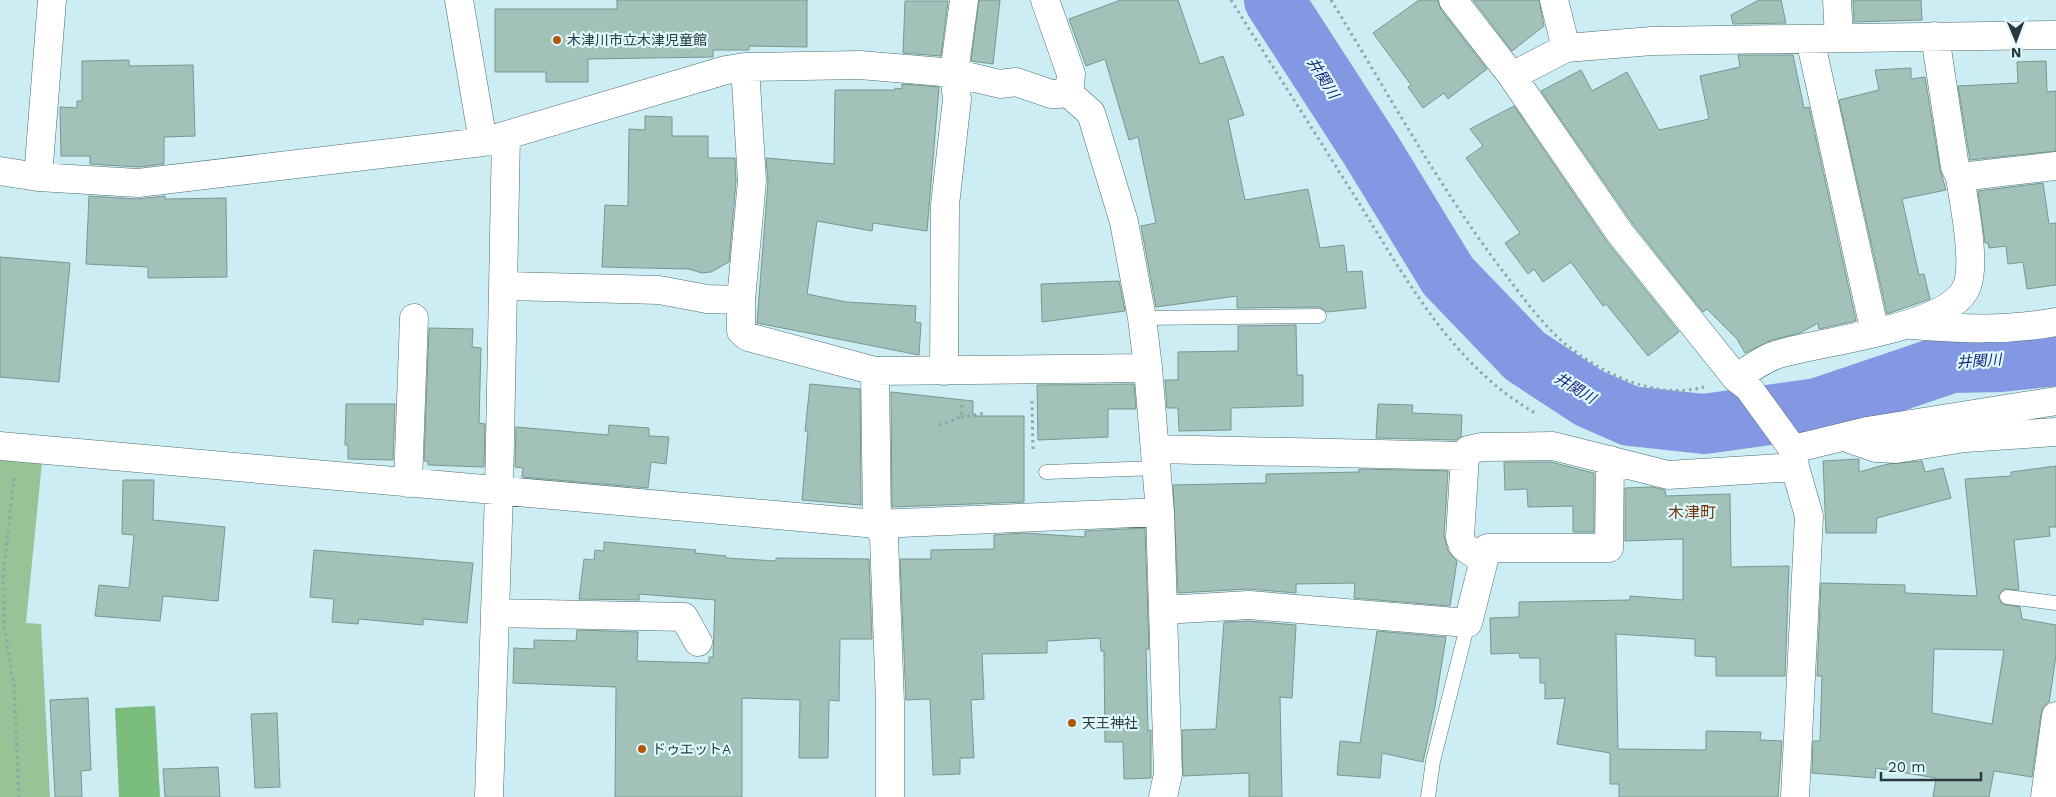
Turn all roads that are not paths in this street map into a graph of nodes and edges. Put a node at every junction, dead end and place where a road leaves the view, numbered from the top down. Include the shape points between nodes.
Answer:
1 (52, 0) edge
2 (459, 0) edge
3 (964, 0) edge
4 (1045, 0) edge
5 (1453, 0) edge
6 (1554, 0) edge
7 (1837, 0) edge
8 (2056, 34) edge
9 (1935, 36) junction
10 (1810, 38) junction
11 (1839, 38) junction
12 (1566, 48) junction
13 (745, 67) junction
14 (954, 73) junction
15 (1512, 76) junction
16 (1066, 91) junction
17 (494, 139) junction
18 (2056, 166) edge
19 (0, 172) edge
20 (38, 177) junction
21 (1960, 177) junction
22 (504, 286) junction
23 (741, 300) junction
24 (1319, 316) dead end
25 (414, 318) dead end
26 (1142, 318) junction
27 (2056, 322) edge
28 (1910, 324) junction
29 (1875, 333) junction
30 (1148, 368) junction
31 (944, 371) junction
32 (875, 372) junction
33 (1742, 382) junction
34 (2056, 401) edge
35 (2056, 432) edge
36 (1845, 437) junction
37 (9, 447) edge
38 (1791, 452) junction
39 (1466, 456) junction
40 (1156, 459) junction
41 (1610, 460) junction
42 (1046, 472) dead end
43 (408, 482) junction
44 (499, 491) junction
45 (1160, 512) junction
46 (877, 524) junction
47 (1484, 560) junction
48 (2007, 597) dead end
49 (2056, 603) edge
50 (1163, 610) junction
51 (495, 613) junction
52 (1468, 623) junction
53 (698, 642) dead end
54 (2056, 716) edge
55 (489, 797) edge
56 (890, 797) edge
57 (1163, 797) edge
58 (1428, 797) edge
59 (1795, 797) edge
60 (2045, 797) edge

1 - 20 street
2 - 17 street
3 - 14 street
4 - 16 street via 1071,74
5 - 15 street
6 - 12 street
7 - 11 street
8 - 9 street
9 - 11 street
9 - 21 street via 1955,167
10 - 11 street
10 - 12 street via 1652,41
10 - 29 street
12 - 15 street
13 - 14 street via 860,65
13 - 17 street
13 - 23 street via 752,181
14 - 16 street via 1000,84 1016,82 1051,94
14 - 31 street via 957,98 945,205
15 - 33 street via 1620,233
16 - 26 street via 1091,113 1124,222
17 - 20 street via 138,184
17 - 22 street
18 - 21 street
19 - 20 street
21 - 28 street via 1968,242 1967,287 1955,303
22 - 23 street via 659,290 707,299
22 - 44 street
23 - 32 street via 741,332 748,337
24 - 26 lane
25 - 43 street
26 - 30 street
27 - 28 street via 1981,330
28 - 29 street
29 - 33 street via 1777,354
30 - 31 street
30 - 40 street
31 - 32 street
32 - 46 street
33 - 38 street
34 - 36 street
35 - 36 street via 1965,438 1896,449 1876,448
36 - 38 street
37 - 43 street
38 - 41 street via 1668,475
38 - 59 street via 1809,516
39 - 40 street
39 - 41 street via 1468,450 1482,447 1529,445 1553,446
39 - 47 street via 1460,537 1463,546
40 - 42 lane
40 - 45 street
41 - 47 street via 1608,548 1487,548
43 - 44 street
44 - 46 street
44 - 51 street
45 - 46 street
45 - 50 street
46 - 56 street via 884,536
47 - 52 street
48 - 49 lane
50 - 52 street via 1248,605
50 - 57 street via 1168,774
51 - 53 street via 684,617
51 - 55 street
52 - 58 lane via 1433,761
54 - 60 street

